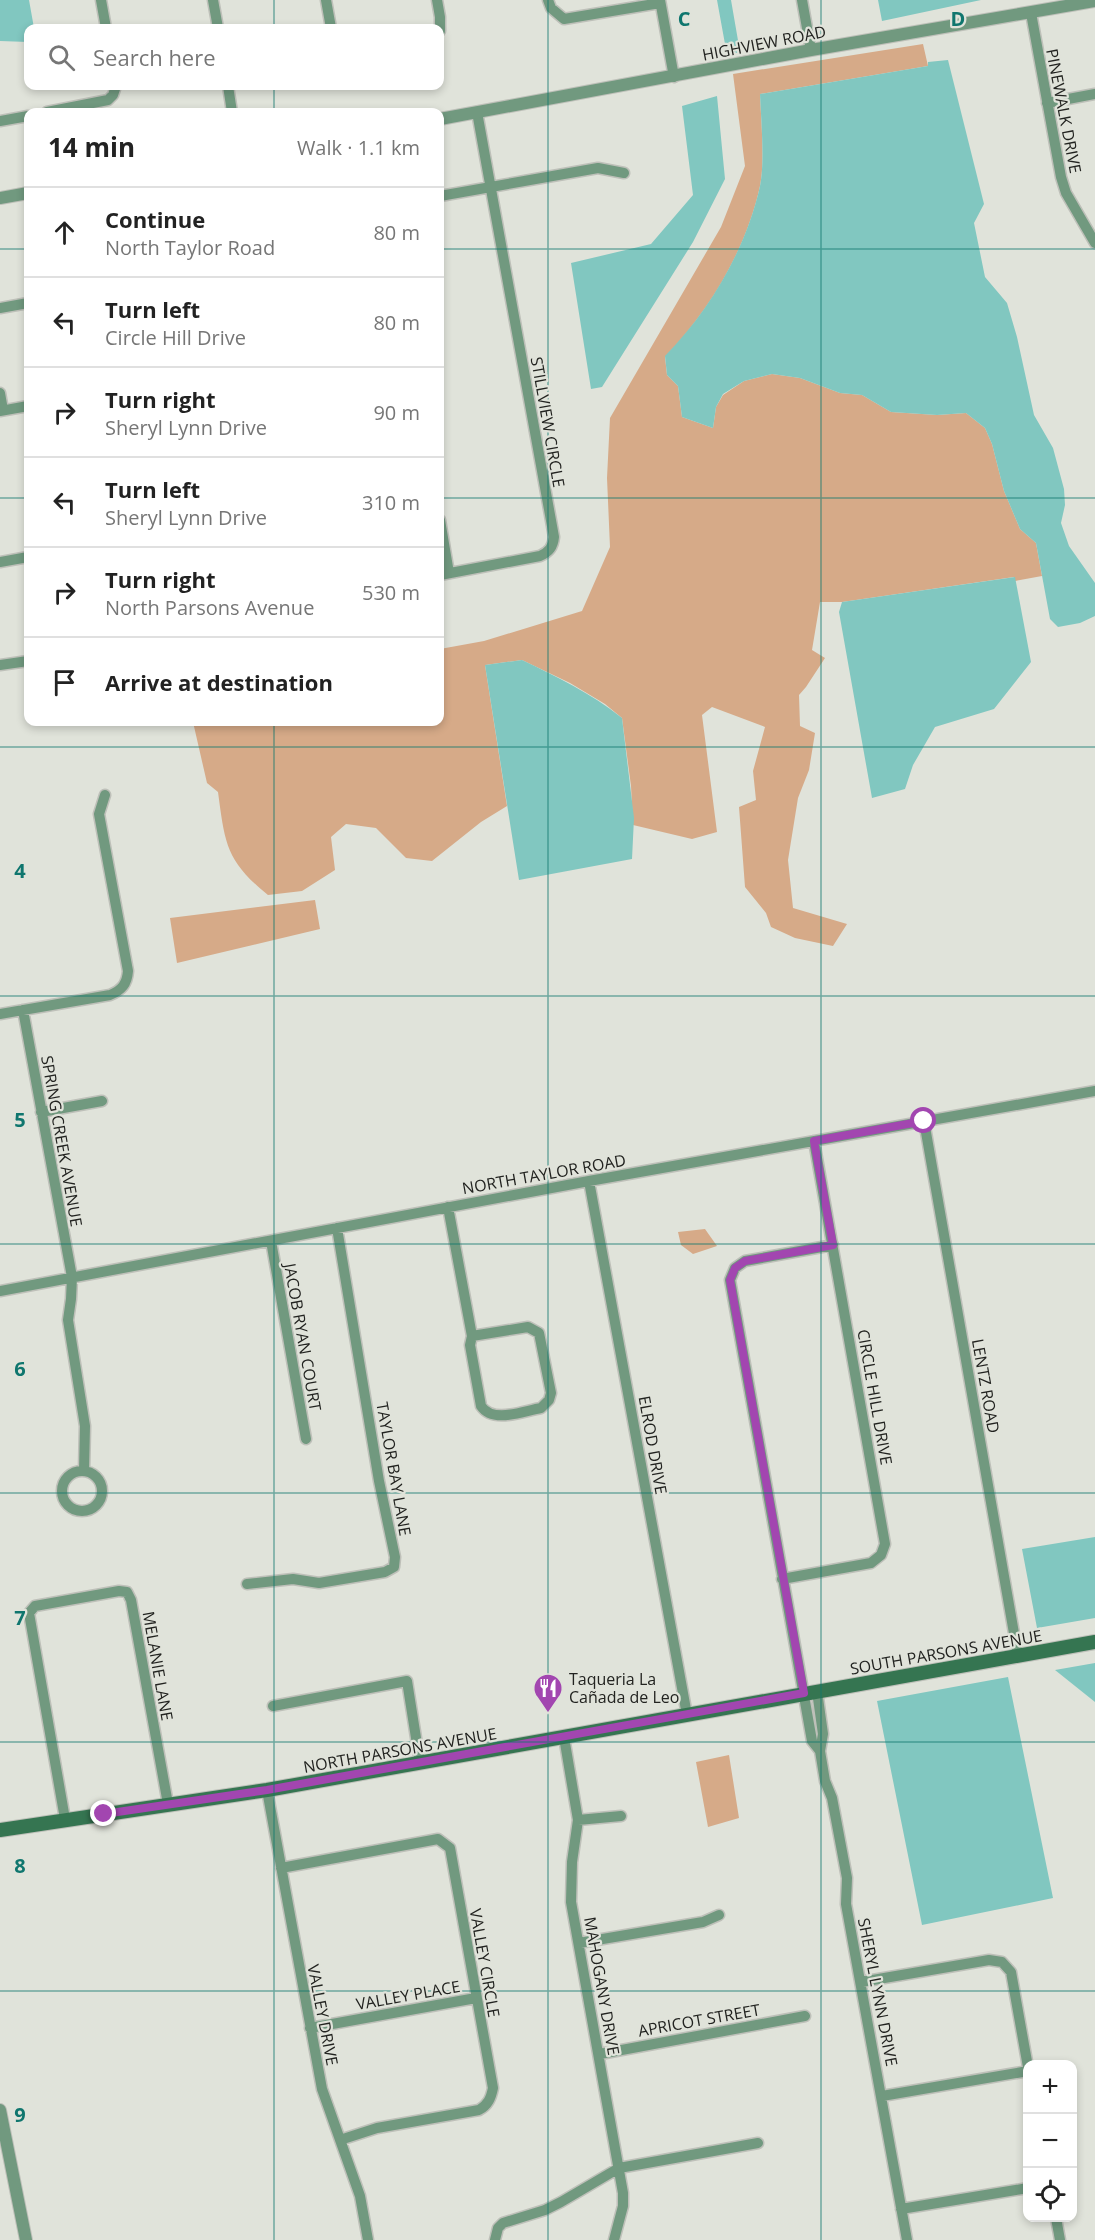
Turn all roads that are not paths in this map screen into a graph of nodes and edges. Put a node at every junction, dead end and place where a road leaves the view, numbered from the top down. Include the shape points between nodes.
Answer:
1 (101, 0) edge
2 (213, 0) edge
3 (326, 0) edge
4 (437, 0) edge
5 (548, 0) edge
6 (802, 0) edge
7 (660, 1) edge
8 (1095, 1) edge
9 (1031, 13) junction
10 (105, 24) edge
11 (217, 24) edge
12 (330, 24) edge
13 (439, 24) edge
14 (811, 50) junction
15 (674, 76) junction
16 (115, 90) edge
17 (229, 90) edge
18 (1095, 94) edge
19 (1047, 103) junction
20 (67, 108) edge
21 (231, 108) edge
22 (477, 112) junction
23 (24, 117) edge
24 (444, 118) edge
25 (0, 121) edge
26 (624, 173) dead end
27 (490, 187) junction
28 (24, 194) edge
29 (444, 195) edge
30 (0, 198) edge
31 (1095, 243) edge
32 (24, 304) edge
33 (0, 308) edge
34 (0, 393) edge
35 (24, 407) edge
36 (2, 411) edge
37 (24, 559) edge
38 (0, 562) edge
39 (444, 574) edge
40 (24, 661) edge
41 (0, 665) edge
42 (105, 795) dead end
43 (23, 1010) junction
44 (0, 1014) edge
45 (1095, 1091) edge
46 (102, 1101) dead end
47 (41, 1112) junction
48 (924, 1121) junction
49 (814, 1141) junction
50 (589, 1181) junction
51 (448, 1207) junction
52 (337, 1228) junction
53 (271, 1240) junction
54 (833, 1245) junction
55 (72, 1277) junction
56 (0, 1291) edge
57 (472, 1336) junction
58 (306, 1439) dead end
59 (84, 1471) dead end
60 (782, 1579) junction
61 (247, 1584) dead end
62 (1095, 1642) edge
63 (1018, 1656) junction
64 (810, 1692) junction
65 (273, 1706) dead end
66 (687, 1715) junction
67 (564, 1737) junction
68 (420, 1763) junction
69 (267, 1790) junction
70 (168, 1804) junction
71 (621, 1816) dead end
72 (65, 1819) junction
73 (578, 1820) junction
74 (0, 1830) edge
75 (281, 1868) junction
76 (719, 1915) dead end
77 (579, 1942) junction
78 (861, 1982) junction
79 (476, 1998) junction
80 (805, 2016) dead end
81 (310, 2028) junction
82 (600, 2054) junction
83 (1026, 2060) edge
84 (1023, 2070) edge
85 (882, 2096) junction
86 (0, 2110) edge
87 (340, 2140) junction
88 (758, 2143) dead end
89 (5, 2165) edge
90 (619, 2168) junction
91 (1023, 2189) edge
92 (901, 2210) junction
93 (1057, 2222) edge
94 (26, 2240) edge
95 (368, 2240) edge
96 (495, 2240) edge
97 (614, 2240) edge
98 (907, 2240) edge
99 (1060, 2240) edge

1 - 10 street
2 - 11 street
3 - 12 street
4 - 13 street
5 - 7 street via 564,19
6 - 14 street
7 - 15 street
8 - 9 street, HIGHVIEW ROAD
9 - 14 street, HIGHVIEW ROAD
9 - 19 street, PINEWALK DRIVE
14 - 15 street, HIGHVIEW ROAD
15 - 22 street, HIGHVIEW ROAD
16 - 20 street via 108,100
17 - 21 street
18 - 19 street
19 - 31 street, PINEWALK DRIVE via 1060,177
22 - 24 street, HIGHVIEW ROAD
22 - 27 street, STILLVIEW CIRCLE
23 - 25 street
26 - 27 street via 598,168
27 - 29 street
27 - 39 street, STILLVIEW CIRCLE via 553,543 540,556
28 - 30 street
32 - 33 street
34 - 36 street
35 - 36 street
37 - 38 street
40 - 41 street
42 - 43 street via 99,814 127,979 118,992 110,995
43 - 44 street
43 - 47 street, SPRING CREEK AVENUE
45 - 48 street, NORTH TAYLOR ROAD
46 - 47 street
47 - 55 street, SPRING CREEK AVENUE
48 - 49 street, NORTH TAYLOR ROAD
48 - 63 street, LENTZ ROAD
49 - 50 street, NORTH TAYLOR ROAD
49 - 54 street, CIRCLE HILL DRIVE
50 - 51 street, NORTH TAYLOR ROAD
50 - 66 street, ELROD DRIVE
51 - 52 street, NORTH TAYLOR ROAD
51 - 57 street
52 - 53 street, NORTH TAYLOR ROAD
52 - 61 street, TAYLOR BAY LANE via 394,1567 385,1572 319,1583 293,1579
53 - 55 street, NORTH TAYLOR ROAD
53 - 58 street, JACOB RYAN COURT
54 - 60 street, SHERYL LYNN DRIVE via 745,1261 735,1268 730,1280
54 - 60 street, CIRCLE HILL DRIVE via 885,1544 877,1560 871,1563
55 - 56 street, NORTH TAYLOR ROAD
55 - 59 street, SPRING CREEK AVENUE via 68,1320 85,1426
57 - 57 street via 472,1355 485,1412 495,1416 546,1404 551,1393 539,1333 528,1327
60 - 64 street, SHERYL LYNN DRIVE
62 - 63 main road, SOUTH PARSONS AVENUE
63 - 64 main road, SOUTH PARSONS AVENUE
64 - 66 main road, NORTH PARSONS AVENUE
64 - 78 street, SHERYL LYNN DRIVE via 823,1734 820,1750 847,1878 846,1904
65 - 68 street via 407,1681
66 - 67 main road, NORTH PARSONS AVENUE
67 - 68 main road, NORTH PARSONS AVENUE
67 - 73 street, MAHOGANY DRIVE
68 - 69 main road, NORTH PARSONS AVENUE
69 - 70 main road, NORTH PARSONS AVENUE
69 - 75 street, VALLEY DRIVE
70 - 72 main road, NORTH PARSONS AVENUE
70 - 72 street, MELANIE LANE via 131,1600 127,1592 119,1591 40,1605 29,1613
71 - 73 street
72 - 74 main road, NORTH PARSONS AVENUE
73 - 77 street, MAHOGANY DRIVE via 571,1902
75 - 79 street, VALLEY CIRCLE via 438,1839 450,1848
75 - 81 street, VALLEY DRIVE
76 - 77 street via 703,1922
77 - 82 street, MAHOGANY DRIVE
78 - 83 street via 990,1960 1002,1962 1011,1972
78 - 85 street, SHERYL LYNN DRIVE
79 - 81 street, VALLEY PLACE
79 - 87 street, VALLEY CIRCLE via 493,2088 485,2107 377,2128
80 - 82 street, APRICOT STREET
81 - 87 street, VALLEY DRIVE via 322,2089
82 - 90 street, MAHOGANY DRIVE
84 - 85 street
85 - 92 street, SHERYL LYNN DRIVE
86 - 89 street
87 - 95 street, VALLEY DRIVE via 360,2196
88 - 90 street
89 - 94 street
90 - 96 street via 561,2202 503,2223
90 - 97 street, MAHOGANY DRIVE via 623,2206
91 - 92 street
92 - 98 street, SHERYL LYNN DRIVE
93 - 99 street

